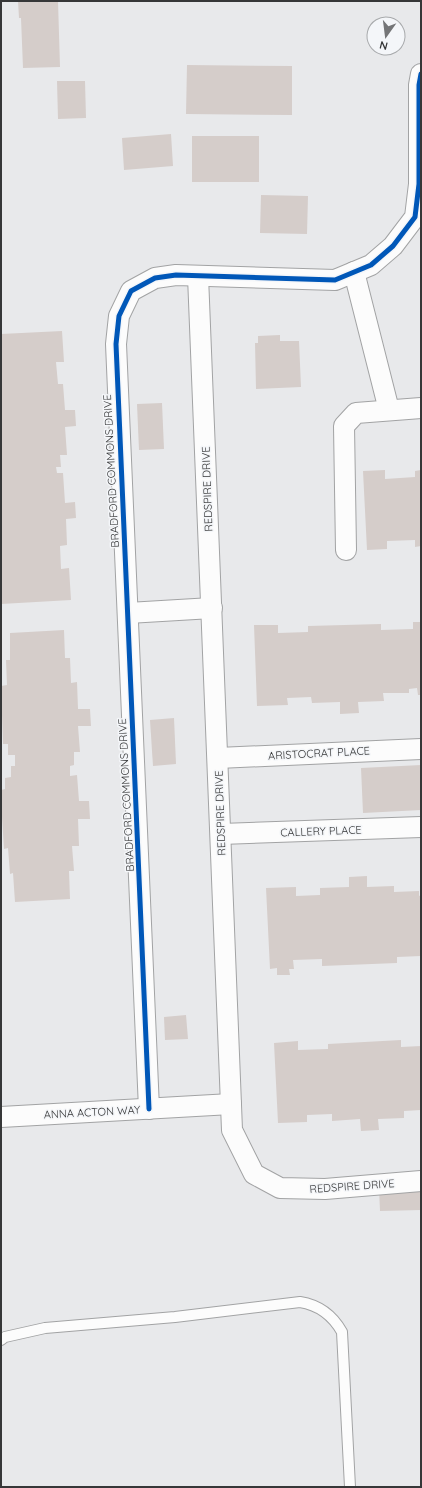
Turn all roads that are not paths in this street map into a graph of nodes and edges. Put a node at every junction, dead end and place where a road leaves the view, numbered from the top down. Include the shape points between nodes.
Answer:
1 (421, 74) edge
2 (420, 144) edge
3 (354, 272) junction
4 (198, 276) junction
5 (421, 408) edge
6 (390, 410) junction
7 (346, 550) dead end
8 (212, 608) junction
9 (128, 613) junction
10 (421, 749) edge
11 (218, 758) junction
12 (421, 827) edge
13 (221, 834) junction
14 (232, 1104) junction
15 (149, 1109) junction
16 (1, 1117) edge
17 (421, 1181) edge
18 (1, 1340) edge
19 (350, 1487) edge

1 - 2 street, BRADFORD COMMONS DRIVE
2 - 3 street, BRADFORD COMMONS DRIVE via 415,217 393,246 371,265
3 - 4 street, BRADFORD COMMONS DRIVE via 335,280
3 - 6 street
4 - 8 street, REDSPIRE DRIVE
4 - 9 street, BRADFORD COMMONS DRIVE via 176,275 155,278 131,291 119,316 116,344
5 - 6 street
6 - 7 street via 356,413 344,426
8 - 9 street
8 - 11 street, REDSPIRE DRIVE
9 - 15 street, BRADFORD COMMONS DRIVE
10 - 11 street, ARISTOCRAT PLACE
11 - 13 street, REDSPIRE DRIVE
12 - 13 street, CALLERY PLACE
13 - 14 street, REDSPIRE DRIVE
14 - 15 street, ANNA ACTON WAY
14 - 17 street, REDSPIRE DRIVE via 232,1130 254,1174 280,1188 325,1189
15 - 16 street, ANNA ACTON WAY
18 - 19 lane via 45,1328 175,1317 300,1302 311,1304 333,1318 342,1332

